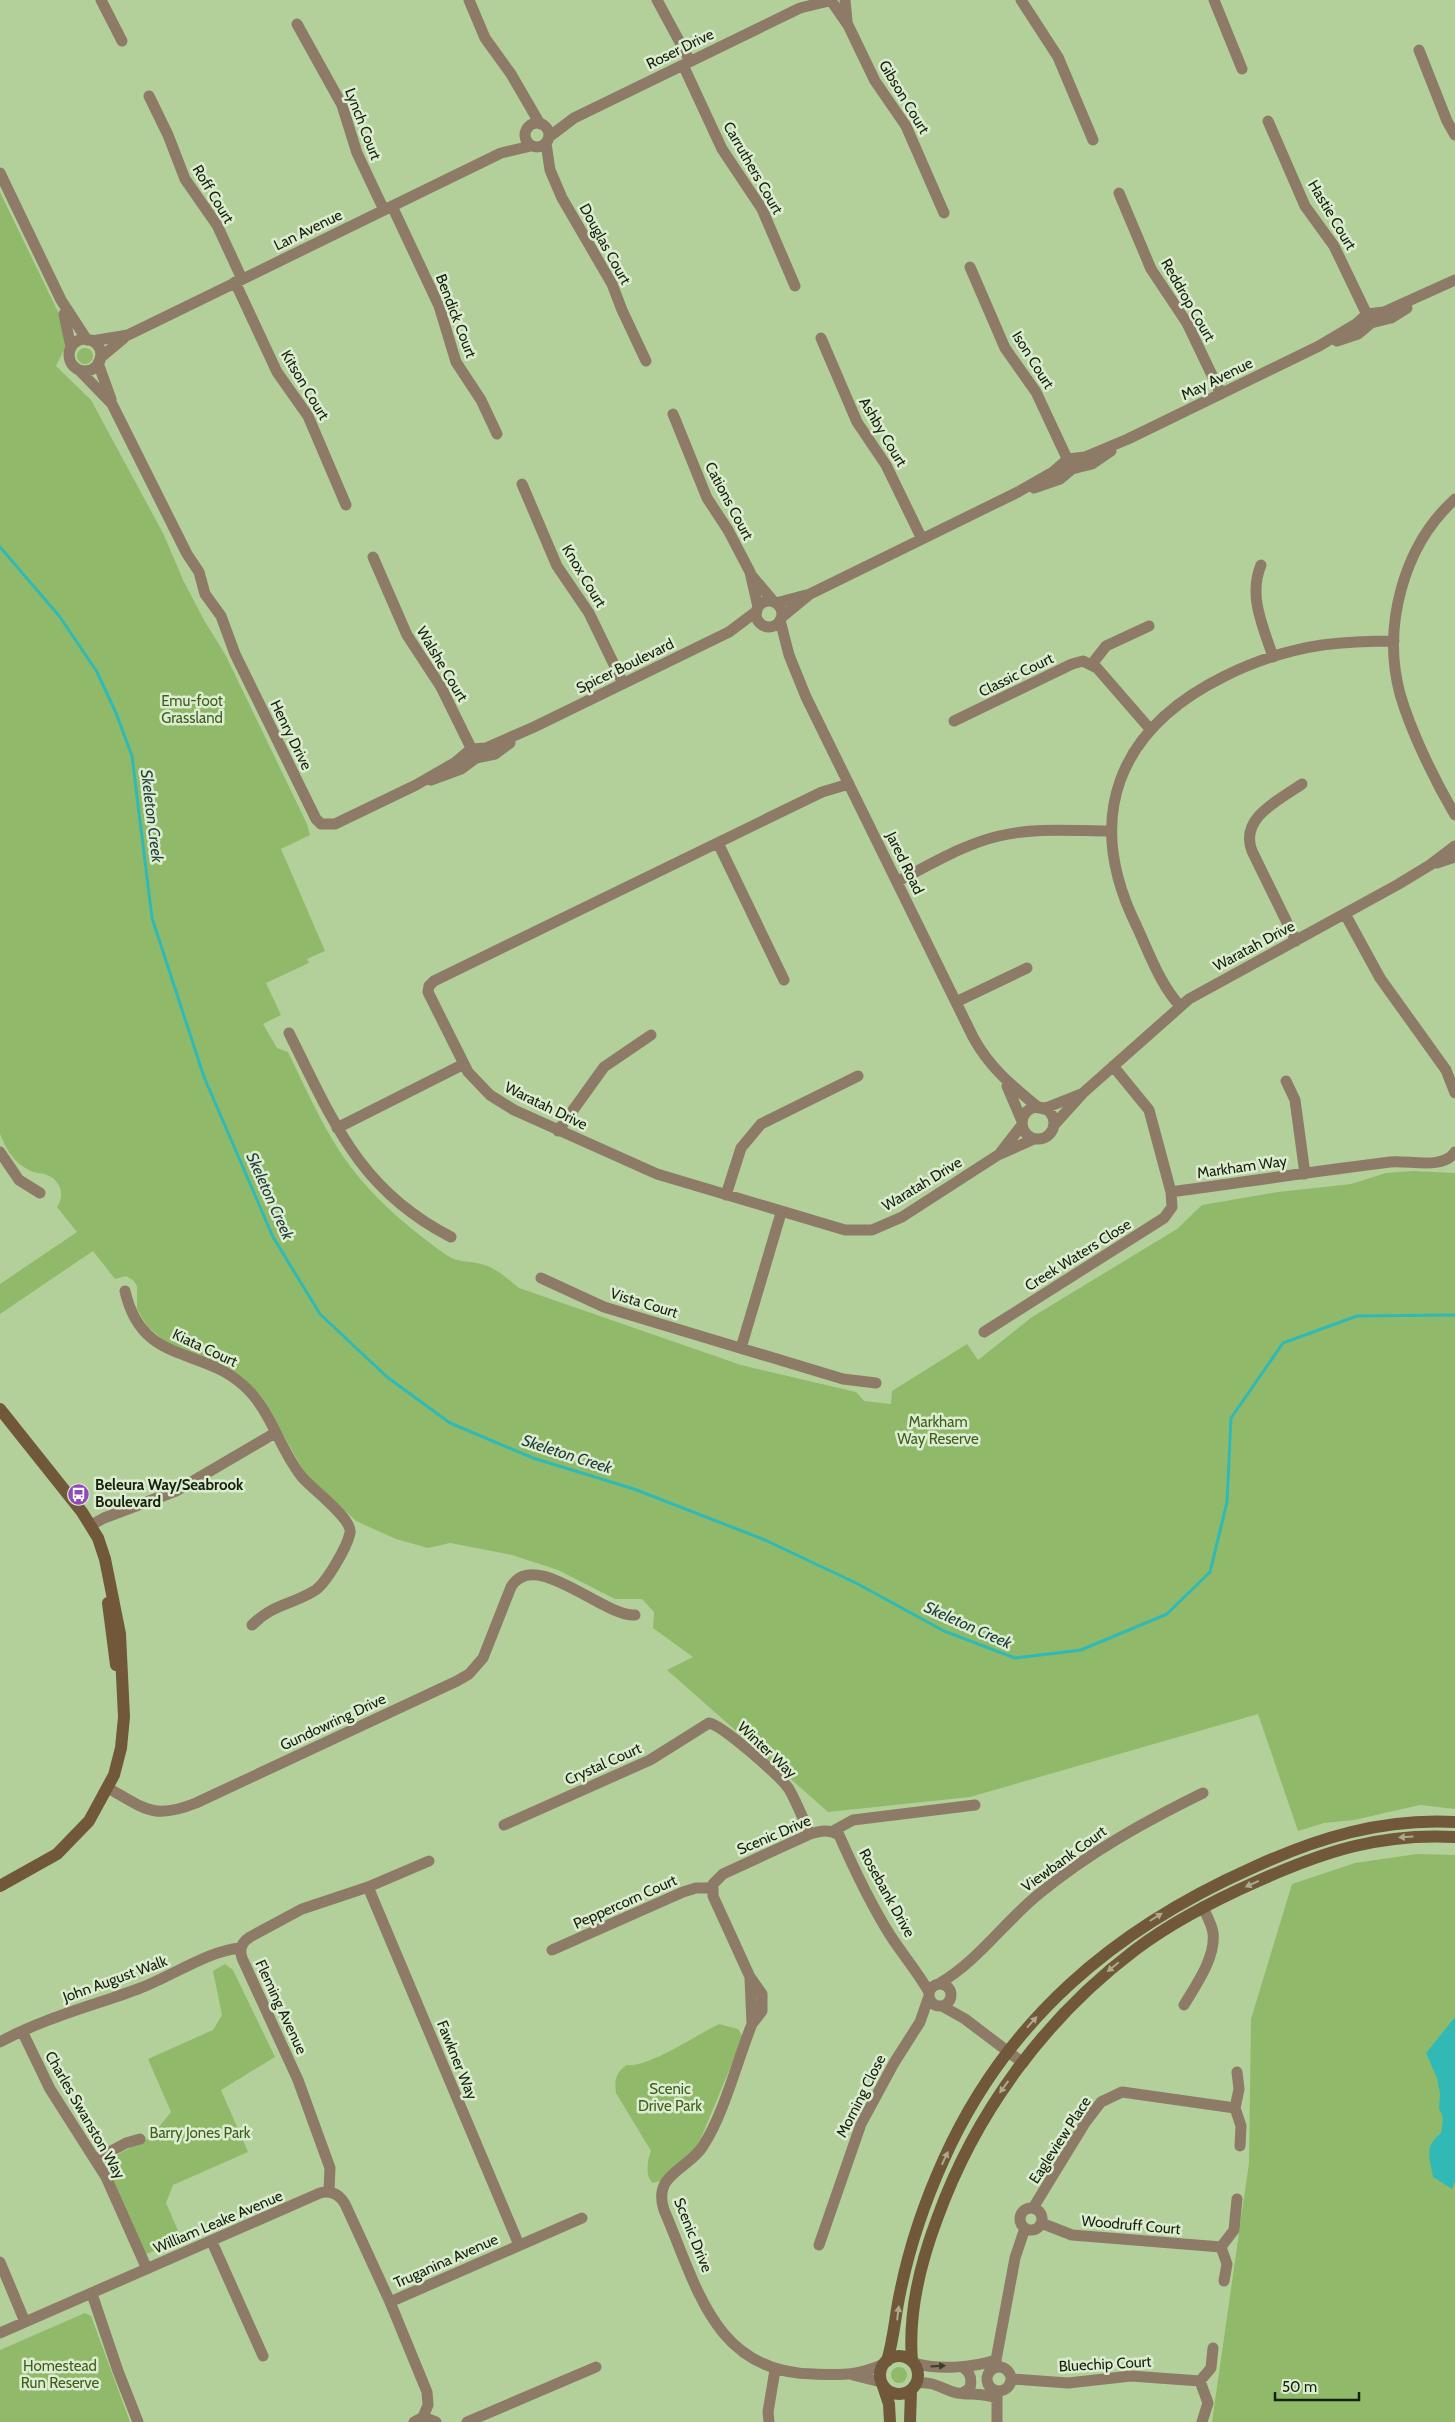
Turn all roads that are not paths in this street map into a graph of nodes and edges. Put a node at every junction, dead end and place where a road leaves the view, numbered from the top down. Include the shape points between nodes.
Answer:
1 (101, 0) edge
2 (469, 0) edge
3 (657, 0) edge
4 (835, 0) edge
5 (1021, 0) edge
6 (1214, 0) edge
7 (805, 4) edge
8 (297, 24) dead end
9 (122, 42) dead end
10 (1419, 50) dead end
11 (686, 63) junction
12 (1242, 69) dead end
13 (148, 96) dead end
14 (525, 100) junction
15 (574, 118) junction
16 (1268, 121) dead end
17 (540, 124) junction
18 (526, 131) junction
19 (1455, 135) edge
20 (548, 140) junction
21 (1093, 140) dead end
22 (532, 146) junction
23 (501, 153) junction
24 (550, 170) junction
25 (0, 173) edge
26 (1119, 193) dead end
27 (388, 208) junction
28 (944, 213) dead end
29 (970, 266) dead end
30 (1455, 280) edge
31 (239, 281) junction
32 (795, 286) dead end
33 (61, 300) junction
34 (1369, 319) junction
35 (128, 335) junction
36 (821, 338) dead end
37 (90, 341) junction
38 (71, 348) junction
39 (99, 361) junction
40 (646, 361) dead end
41 (79, 370) junction
42 (1221, 394) junction
43 (112, 404) junction
44 (673, 414) dead end
45 (497, 434) dead end
46 (1070, 464) junction
47 (522, 484) dead end
48 (1455, 499) edge
49 (346, 505) dead end
50 (922, 539) junction
51 (373, 557) dead end
52 (1261, 565) dead end
53 (750, 572) junction
54 (810, 594) junction
55 (775, 602) junction
56 (758, 609) junction
57 (781, 618) junction
58 (765, 625) junction
59 (1149, 626) dead end
60 (729, 632) junction
61 (1394, 641) junction
62 (789, 656) junction
63 (1273, 657) junction
64 (1092, 664) junction
65 (623, 683) junction
66 (954, 721) dead end
67 (1150, 729) junction
68 (473, 754) junction
69 (847, 780) junction
70 (1302, 784) dead end
71 (1455, 815) edge
72 (324, 825) joint
73 (1111, 831) junction
74 (718, 843) junction
75 (1455, 846) edge
76 (1455, 857) edge
77 (1430, 865) junction
78 (898, 881) junction
79 (1345, 914) junction
80 (1296, 941) junction
81 (1027, 968) dead end
82 (784, 980) dead end
83 (956, 1002) junction
84 (1180, 1006) junction
85 (289, 1033) dead end
86 (651, 1035) dead end
87 (464, 1064) junction
88 (1113, 1066) junction
89 (858, 1076) dead end
90 (1004, 1080) junction
91 (1286, 1081) dead end
92 (1083, 1093) junction
93 (1455, 1093) edge
94 (1041, 1108) junction
95 (1022, 1123) junction
96 (1054, 1125) junction
97 (337, 1128) junction
98 (558, 1130) junction
99 (1034, 1139) junction
100 (0, 1152) edge
101 (1455, 1152) edge
102 (998, 1155) junction
103 (1305, 1174) junction
104 (1171, 1192) junction
105 (40, 1193) dead end
106 (726, 1195) junction
107 (782, 1213) junction
108 (451, 1237) dead end
109 (542, 1278) dead end
110 (125, 1291) dead end
111 (984, 1332) dead end
112 (741, 1348) junction
113 (876, 1383) dead end
114 (0, 1409) edge
115 (275, 1433) junction
116 (91, 1525) junction
117 (635, 1615) dead end
118 (252, 1625) dead end
119 (709, 1723) joint
120 (108, 1788) junction
121 (1202, 1793) dead end
122 (975, 1805) dead end
123 (1455, 1822) edge
124 (504, 1825) dead end
125 (833, 1831) junction
126 (810, 1834) junction
127 (1455, 1837) edge
128 (429, 1861) dead end
129 (0, 1886) edge
130 (368, 1887) junction
131 (712, 1888) junction
132 (1203, 1907) junction
133 (240, 1948) junction
134 (552, 1950) dead end
135 (916, 1969) junction
136 (960, 1970) junction
137 (939, 1983) junction
138 (929, 1994) junction
139 (951, 1994) junction
140 (1184, 2005) dead end
141 (940, 2006) junction
142 (965, 2019) junction
143 (920, 2022) junction
144 (22, 2031) junction
145 (0, 2042) edge
146 (1007, 2052) junction
147 (1023, 2063) junction
148 (1237, 2072) dead end
149 (1235, 2108) junction
150 (140, 2139) dead end
151 (1240, 2146) dead end
152 (96, 2159) junction
153 (329, 2191) junction
154 (1237, 2199) dead end
155 (1033, 2208) junction
156 (582, 2218) dead end
157 (1041, 2223) junction
158 (1025, 2228) junction
159 (212, 2242) junction
160 (519, 2245) junction
161 (819, 2245) dead end
162 (1221, 2247) junction
163 (0, 2262) edge
164 (147, 2269) junction
165 (1224, 2281) dead end
166 (92, 2294) junction
167 (390, 2302) junction
168 (26, 2322) junction
169 (0, 2333) edge
170 (1213, 2348) dead end
171 (263, 2356) dead end
172 (886, 2362) junction
173 (913, 2362) junction
174 (996, 2364) junction
175 (962, 2367) junction
176 (596, 2368) dead end
177 (775, 2370) junction
178 (853, 2375) junction
179 (1011, 2379) junction
180 (1200, 2381) junction
181 (882, 2383) junction
182 (914, 2386) junction
183 (963, 2393) junction
184 (997, 2394) junction
185 (419, 2419) edge
186 (138, 2422) edge
187 (436, 2422) edge
188 (467, 2422) edge
189 (769, 2422) edge
190 (890, 2422) edge
191 (910, 2422) edge
192 (997, 2422) edge
193 (1202, 2422) edge

1 - 9 street
2 - 14 street via 485,38
3 - 11 street, Carruthers Court
4 - 7 street, Roser Drive
4 - 28 street, Gibson Court via 875,81 912,137
5 - 21 street via 1058,57
6 - 12 street
7 - 11 street, Roser Drive
8 - 27 street, Lynch Court via 342,105 357,154
10 - 19 street
11 - 15 street, Roser Drive
11 - 32 street, Carruthers Court via 722,149 762,209
13 - 31 street, Roff Court via 185,179 213,220
14 - 17 street
14 - 18 street via 529,118
15 - 17 street, Roser Drive
15 - 20 street, Roser Drive
16 - 34 street, Hastie Court via 1305,206 1334,246
17 - 18 street via 532,124
17 - 20 street via 546,128
18 - 22 street via 526,142
18 - 23 street, Lan Avenue
20 - 22 street via 540,147
20 - 24 street, Douglas Court
22 - 23 street, Lan Avenue
22 - 24 street, Douglas Court
23 - 27 street, Lan Avenue
24 - 40 street, Douglas Court via 584,238 612,284
25 - 33 street
26 - 42 street, Reddrop Court via 1151,269 1187,323
27 - 31 street, Lan Avenue
27 - 45 street, Bendick Court via 439,306 456,362 481,400
29 - 46 street, Ison Court via 1005,348 1036,392
30 - 34 street, May Avenue
31 - 35 street, Lan Avenue
31 - 49 street, Kitson Court via 276,372 308,416
33 - 37 street
33 - 38 street
34 - 42 street, May Avenue
35 - 37 street, Lan Avenue
35 - 39 street, Lan Avenue
36 - 50 street, Ashby Court via 857,422 886,465
37 - 38 street via 78,341
37 - 39 street via 99,348
38 - 41 street via 69,358
39 - 41 street via 91,370
39 - 43 street, Henry Drive
41 - 43 street, Henry Drive
42 - 46 street, May Avenue via 1128,439 1092,464
43 - 72 street, Henry Drive via 187,554 199,597 235,654 316,819
44 - 53 street, Cations Court via 707,498
46 - 50 street, May Avenue via 1060,479 1018,492
47 - 65 street, Knox Court via 557,566 589,614
48 - 61 street via 1414,554 1400,592
50 - 54 street
51 - 68 street, Walshe Court via 406,636 441,687
52 - 63 street via 1255,579 1255,598
53 - 55 street, Cations Court
53 - 56 street, Cations Court
54 - 55 street
54 - 57 street
55 - 56 street via 763,602
55 - 57 street via 781,609
56 - 58 street via 758,619
56 - 60 street, Spicer Boulevard
57 - 58 street via 774,625
57 - 62 street, Jared Road
58 - 60 street, Spicer Boulevard
58 - 62 street, Jared Road via 776,635
59 - 64 street via 1106,646
60 - 65 street, Spicer Boulevard
61 - 63 street via 1322,645
61 - 71 street via 1397,679 1406,712
62 - 69 street, Jared Road
63 - 67 street via 1238,669 1205,686 1167,712
64 - 66 street, Classic Court via 1083,661 1072,664
64 - 67 street
65 - 68 street, Spicer Boulevard
67 - 73 street via 1123,772 1113,808
68 - 72 street, Spicer Boulevard via 335,824
69 - 74 street, Waratah Drive
69 - 78 street, Jared Road
70 - 80 street via 1258,816 1248,839
73 - 78 street via 1028,831 997,836
73 - 84 street via 1113,862 1125,901 1168,990
74 - 82 street
74 - 87 street, Waratah Drive via 434,981 428,992
75 - 77 street, Waratah Drive
76 - 77 street, Waratah Drive
77 - 79 street, Waratah Drive
78 - 83 street, Jared Road
79 - 80 street, Waratah Drive
79 - 93 street via 1380,978 1446,1070
80 - 84 street, Waratah Drive
81 - 83 street
83 - 90 street, Jared Road via 978,1046
84 - 88 street, Waratah Drive
85 - 97 street
86 - 98 street via 604,1067
87 - 97 street
87 - 98 street, Waratah Drive via 490,1096
88 - 92 street, Waratah Drive
88 - 104 street via 1149,1110
89 - 106 street via 761,1124 741,1148
90 - 94 street, Jared Road
90 - 95 street, Jared Road
91 - 103 street via 1294,1100
92 - 94 street, Waratah Drive
92 - 96 street, Waratah Drive
94 - 95 street via 1027,1113
94 - 96 street via 1052,1117
95 - 99 street via 1026,1134
95 - 102 street, Waratah Drive
96 - 99 street via 1047,1136
97 - 108 street via 378,1185 417,1219
98 - 106 street, Waratah Drive via 657,1174
99 - 102 street, Waratah Drive
100 - 105 street via 19,1180
101 - 103 street, Markham Way via 1450,1159 1441,1162 1402,1161
102 - 107 street, Waratah Drive via 902,1217 872,1230 845,1230
103 - 104 street, Markham Way
104 - 111 street, Creek Waters Close via 1172,1207 1164,1218
106 - 107 street, Waratah Drive
107 - 112 street
109 - 112 street, Vista Court via 604,1308
110 - 115 street, Kiata Court via 132,1314 146,1332 170,1350 238,1380 262,1407
112 - 113 street, Vista Court via 842,1379
114 - 116 street
115 - 116 street via 176,1491
115 - 118 street, Kiata Court via 302,1477 346,1519 350,1527 346,1542 320,1586 270,1610
116 - 120 street via 102,1548 120,1634 121,1748
117 - 120 street, Gundowring Drive via 621,1613 569,1586 526,1574 511,1587 483,1658 469,1674 457,1681 196,1803 170,1812 144,1808
119 - 124 street, Crystal Court via 650,1760
119 - 126 street, Winter Way via 729,1734 784,1782
120 - 129 street via 89,1821 69,1843 39,1866
121 - 136 street, Viewbank Court via 1097,1850 1017,1913
122 - 125 street, Scenic Drive via 853,1820
146 -> 123 street via 1049,2003 1108,1951 1150,1921 1199,1893 1324,1838 1392,1824
125 - 126 street, Scenic Drive
125 - 135 street, Rosebank Drive via 839,1835 890,1935
126 - 131 street, Scenic Drive via 723,1874
127 -> 132 street via 1394,1838 1337,1849
128 - 130 street, Fleming Avenue
130 - 133 street, Fleming Avenue via 292,1914 250,1936
130 - 160 street, Fawkner Way
131 - 134 street, Peppercorn Court via 683,1892
131 - 177 street, Scenic Drive via 750,1977 752,2024 703,2146 670,2176 662,2199 706,2306 720,2330 748,2357
132 - 140 street via 1213,1930 1214,1944
132 -> 147 street via 1156,1935 1109,1970 1064,2013
133 - 144 street, John August Walk via 221,1952 139,1989
133 - 153 street, Fleming Avenue via 286,2051 330,2168
135 - 137 street, Rosebank Drive
135 - 138 street, Rosebank Drive
136 - 137 street, Viewbank Court
136 - 139 street, Viewbank Court
137 - 138 street via 932,1986
137 - 139 street via 947,1986
138 - 141 street via 932,2003
138 - 143 street, Morning Close
139 - 141 street via 948,2003
139 - 142 street
141 - 142 street
141 - 143 street, Morning Close
142 - 146 street
143 - 161 street, Morning Close via 861,2124
144 - 145 street, John August Walk
144 - 152 street, Charles Swanston Way via 50,2089
146 - 147 street
172 -> 146 street via 895,2334 900,2294 928,2197 964,2120
147 -> 173 street via 978,2129 949,2186 927,2245 916,2289 910,2334
148 - 149 street via 1239,2089
149 - 151 street via 1242,2126
149 - 155 street, Eagleview Place via 1122,2092 1111,2096 1101,2102 1085,2123
150 - 152 street
152 - 164 street, Charles Swanston Way
153 - 159 street, William Leake Avenue
153 - 167 street via 337,2194 345,2204
154 - 162 street via 1234,2230
155 - 157 street via 1042,2215
155 - 158 street via 1026,2209 1021,2215
156 - 160 street, Truganina Avenue
157 - 158 street via 1036,2228
157 - 162 street, Woodruff Court via 1072,2235
158 - 174 street via 1015,2258
159 - 164 street, William Leake Avenue
159 - 171 street
160 - 167 street, Truganina Avenue
162 - 165 street via 1227,2264
163 - 168 street
164 - 166 street, William Leake Avenue
166 - 168 street, William Leake Avenue
166 - 186 street
167 - 185 street, Truganina Avenue via 427,2392 428,2405
168 - 169 street, William Leake Avenue
170 - 180 street via 1211,2368
172 - 173 street via 897,2356
172 - 178 street, Scenic Drive
172 - 181 street via 881,2372
173 -> 175 street via 927,2367
173 - 182 street via 918,2373
174 - 175 street
174 - 179 street via 1008,2371
174 - 184 street via 987,2379
175 - 183 street via 970,2374 971,2382 970,2388
176 - 188 street
177 - 178 street, Scenic Drive
177 - 189 street
178 - 181 street, Scenic Drive
179 - 180 street, Bluechip Court via 1068,2382 1131,2376
179 - 184 street via 1006,2389
180 - 193 street via 1208,2403
181 - 182 street via 895,2394
181 - 190 street via 889,2404
182 - 183 street via 932,2383
182 - 191 street
183 - 184 street
184 - 192 street
185 - 187 street

